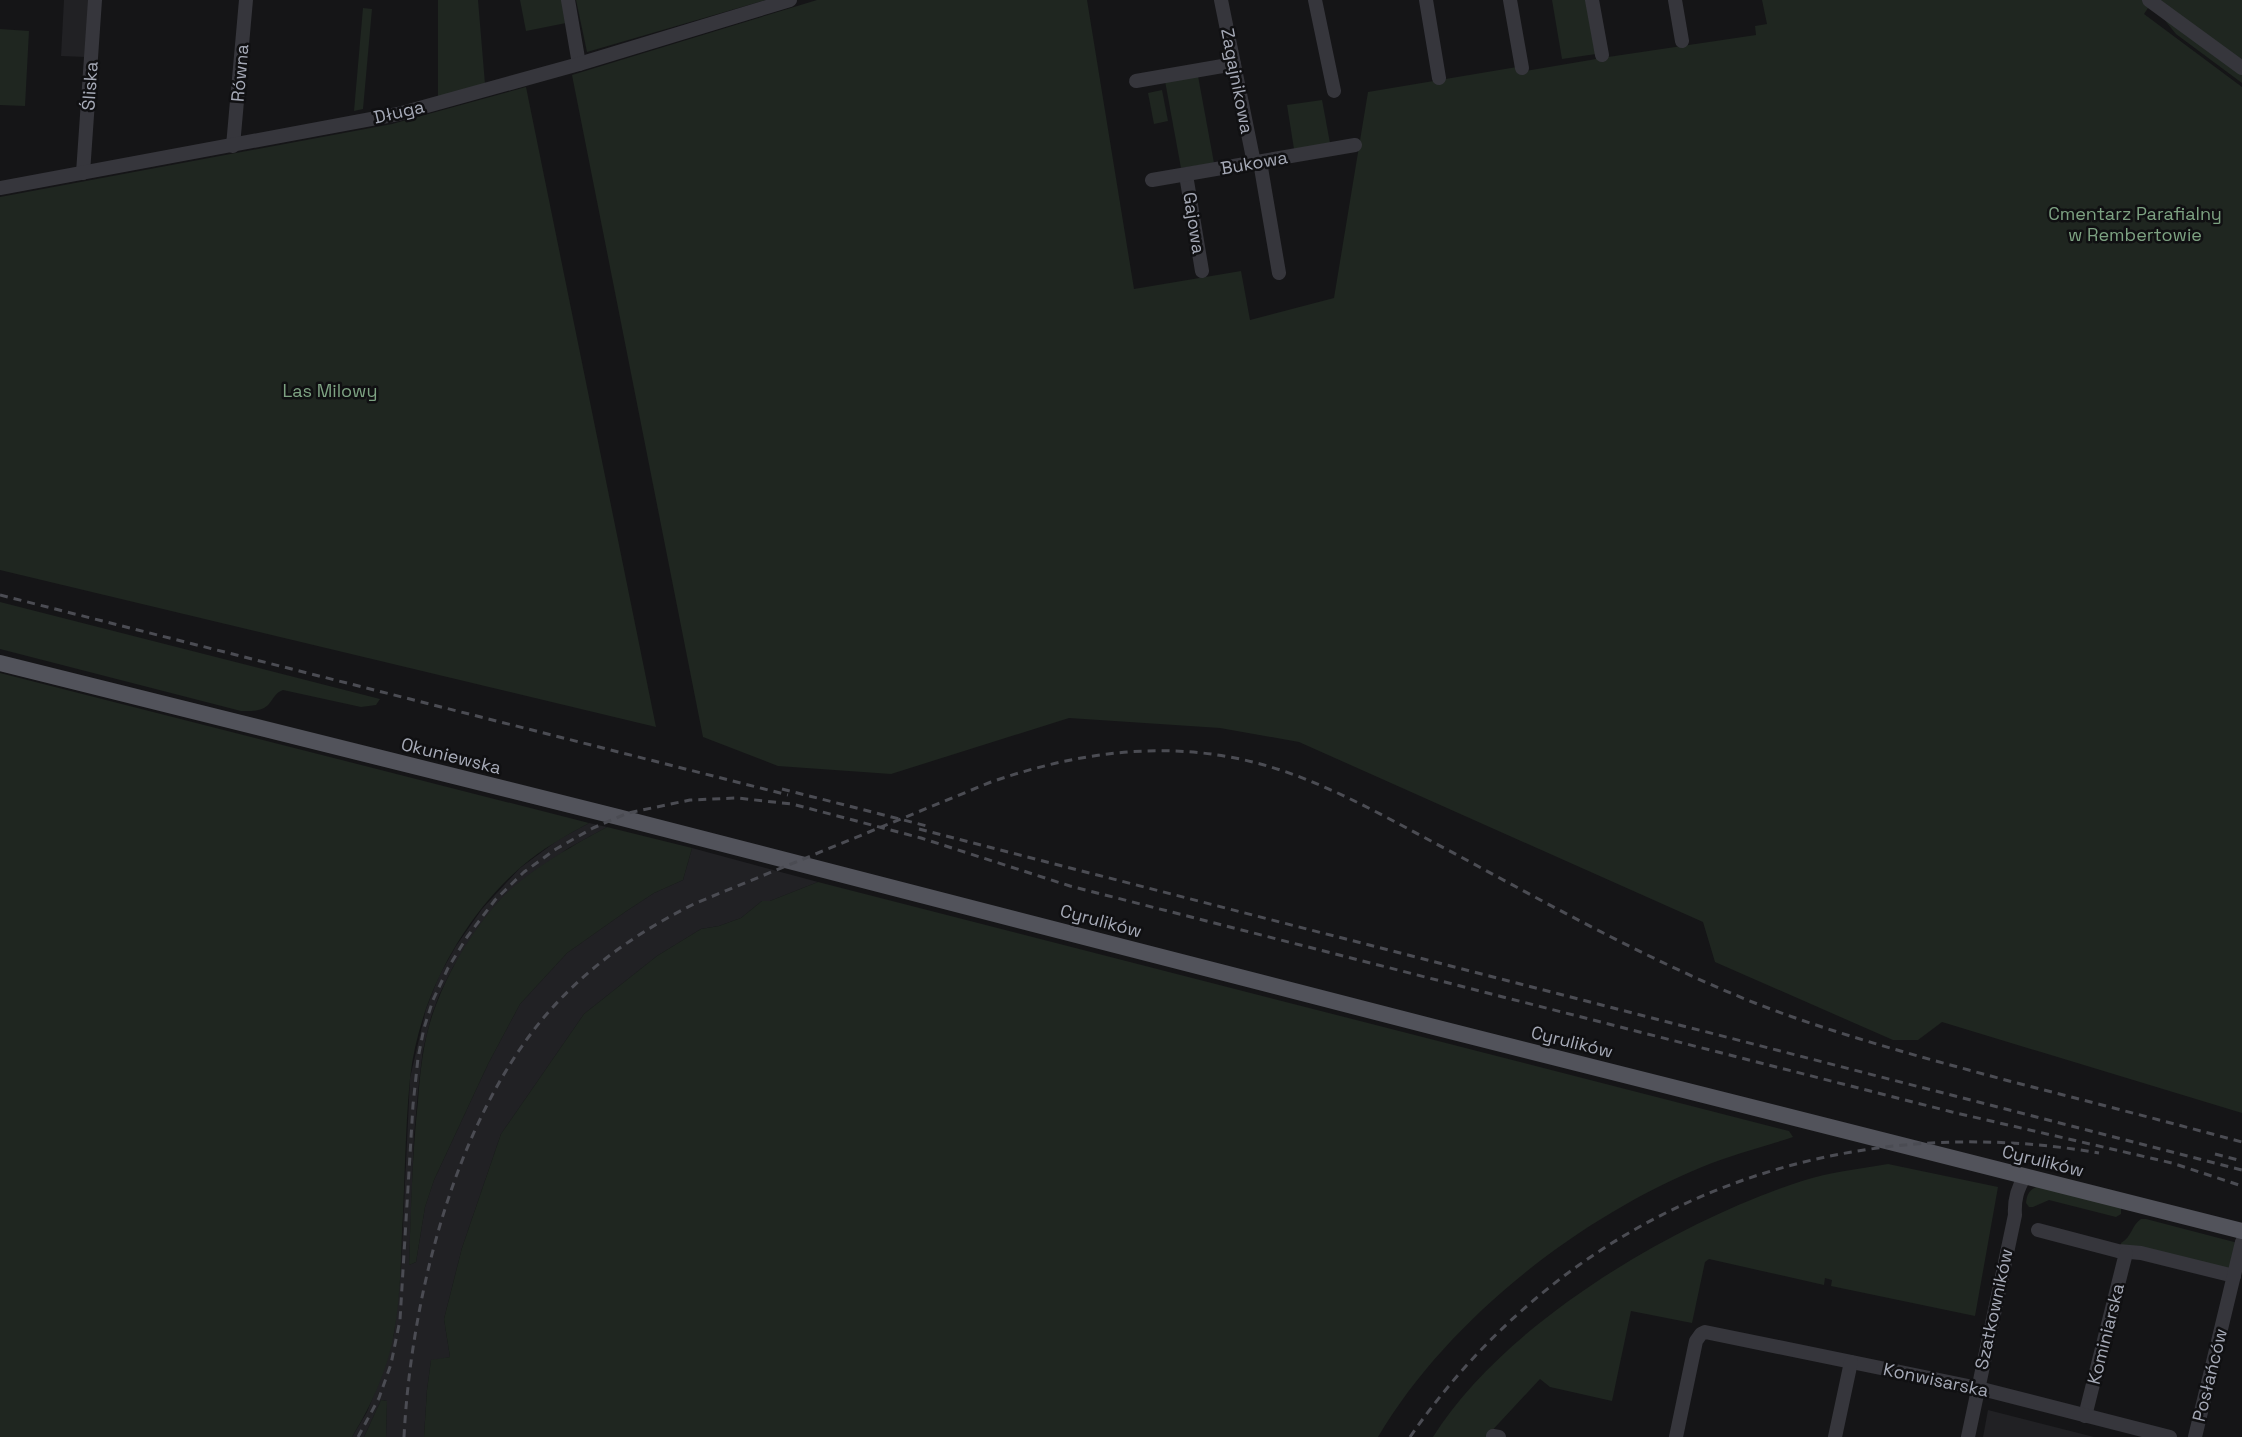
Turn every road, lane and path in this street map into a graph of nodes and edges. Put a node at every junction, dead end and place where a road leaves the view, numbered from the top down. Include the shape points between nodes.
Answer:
1 (95, 0) edge
2 (246, 0) edge
3 (568, 0) edge
4 (790, 0) edge
5 (1221, 0) edge
6 (1315, 0) edge
7 (1426, 0) edge
8 (1510, 0) edge
9 (1592, 0) edge
10 (1675, 0) edge
11 (2149, 0) edge
12 (1682, 41) dead end
13 (1602, 55) dead end
14 (579, 64) junction
15 (1234, 64) junction
16 (2242, 68) edge
17 (1522, 69) dead end
18 (1439, 78) dead end
19 (1136, 81) dead end
20 (1334, 91) dead end
21 (1355, 145) dead end
22 (233, 146) junction
23 (1257, 162) junction
24 (83, 173) junction
25 (1186, 174) junction
26 (1152, 180) dead end
27 (0, 188) edge
28 (1202, 271) dead end
29 (1279, 273) dead end
30 (0, 663) edge
31 (893, 887) joint
32 (2025, 1176) junction
33 (2038, 1230) dead end
34 (2242, 1231) edge
35 (2242, 1242) edge
36 (2126, 1253) junction
37 (2234, 1276) junction
38 (1851, 1362) junction
39 (1978, 1388) junction
40 (2085, 1416) junction
41 (1676, 1437) edge
42 (1835, 1437) edge
43 (1968, 1437) edge
44 (2170, 1437) edge
45 (2195, 1437) edge

1 - 24 street, Śliska
2 - 22 street, Równa
3 - 14 street
4 - 14 street, Długa
5 - 15 street, Zagajnikowa
6 - 20 street
7 - 18 street
8 - 17 street
9 - 13 street
10 - 12 street
11 - 16 street
14 - 22 street, Długa via 398,114
15 - 19 street
15 - 23 street, Zagajnikowa
21 - 23 street, Bukowa
22 - 24 street, Długa
23 - 25 street, Bukowa
23 - 29 street, Zagajnikowa
24 - 27 street, Długa
25 - 26 street, Bukowa
25 - 28 street, Gajowa
30 - 31 main road, Okuniewska
31 - 32 main road, Cyrulików
32 - 34 main road, Cyrulików
32 - 39 street, Szatkowników via 2017,1189 2015,1215
33 - 36 street
35 - 37 street, Posłańców
36 - 37 street via 2141,1253
36 - 40 street, Kominiarska
37 - 45 street, Posłańców
38 - 39 street, Konwisarska
38 - 41 street, Konwisarska via 1710,1332 1701,1334 1696,1341
38 - 42 street
39 - 40 street, Konwisarska
39 - 43 street, Szatkowników
40 - 44 street, Konwisarska

